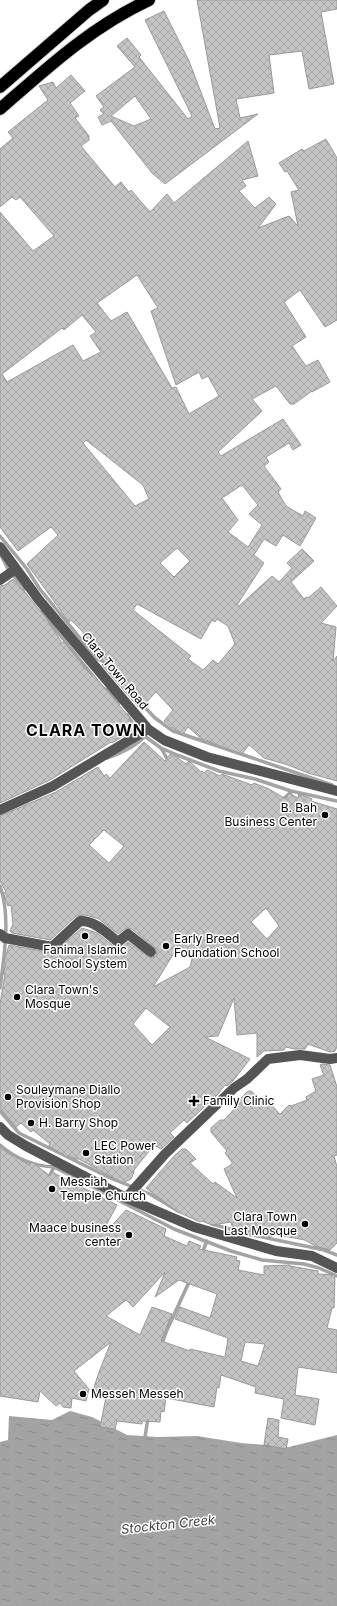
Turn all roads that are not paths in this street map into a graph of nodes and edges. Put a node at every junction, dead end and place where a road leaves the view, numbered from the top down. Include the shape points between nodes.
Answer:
1 (103, 0) edge
2 (149, 0) edge
3 (0, 87) edge
4 (0, 109) edge
5 (0, 547) edge
6 (16, 569) junction
7 (0, 580) edge
8 (148, 729) junction
9 (337, 791) edge
10 (0, 810) edge
11 (0, 934) edge
12 (151, 952) dead end
13 (337, 1058) edge
14 (0, 1127) edge
15 (126, 1198) junction
16 (337, 1268) edge

1 - 3 highway
2 - 4 highway via 103,25 68,49
5 - 6 street, Clara Town Road
6 - 7 street
6 - 8 street, Clara Town Road
8 - 9 street, Clara Town Road via 164,740 207,757
8 - 10 street via 53,786
11 - 12 street via 5,938 52,947 83,921 93,923 118,942 128,934
13 - 15 street via 300,1054 268,1060 234,1088 165,1154
14 - 15 street via 26,1146
15 - 16 street via 206,1231 276,1251 312,1256

